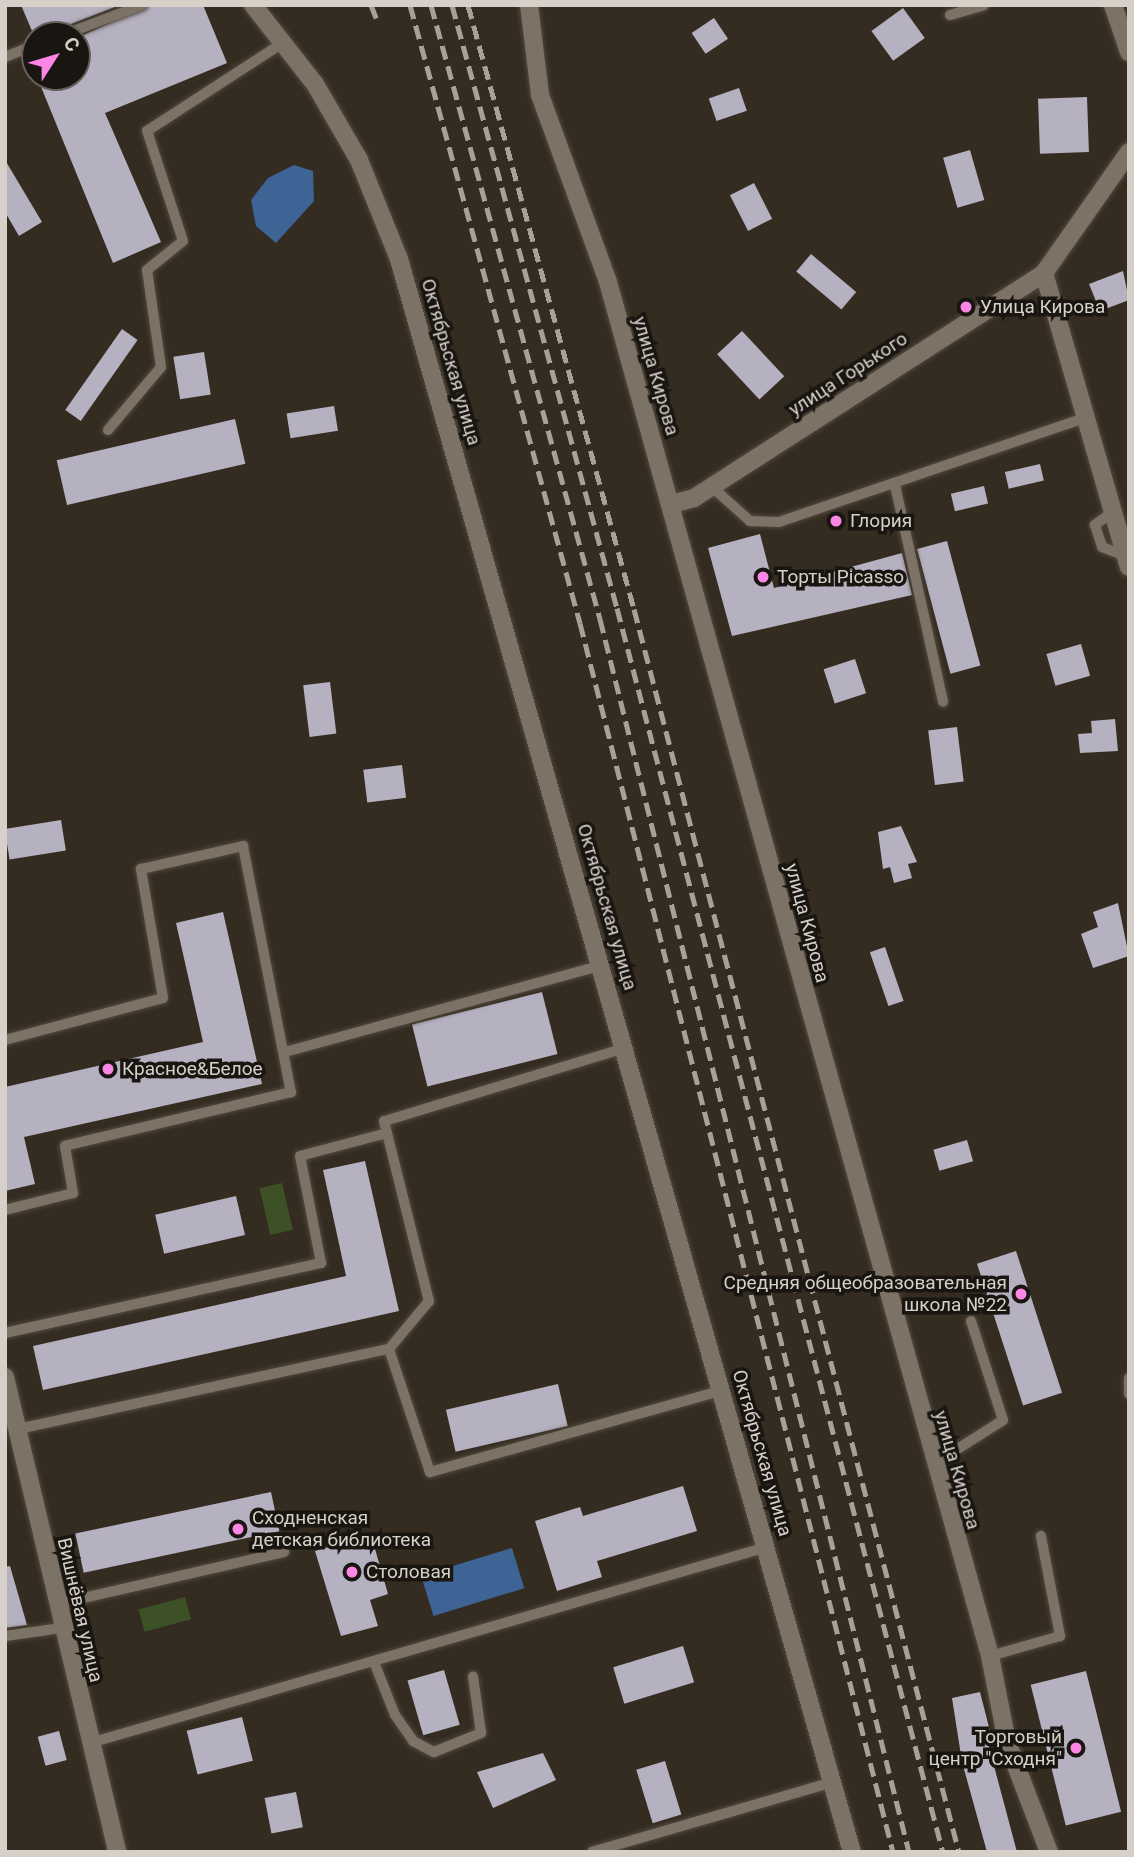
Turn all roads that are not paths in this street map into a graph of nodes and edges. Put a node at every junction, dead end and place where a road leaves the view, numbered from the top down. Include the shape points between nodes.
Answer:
1 (142, 5) edge
2 (253, 5) edge
3 (529, 5) edge
4 (984, 5) edge
5 (1113, 5) edge
6 (950, 15) dead end
7 (91, 24) edge
8 (284, 42) junction
9 (1129, 52) edge
10 (1129, 152) edge
11 (1044, 273) junction
12 (1084, 418) junction
13 (108, 430) dead end
14 (895, 485) junction
15 (712, 487) junction
16 (672, 504) junction
17 (1127, 562) edge
18 (943, 702) dead end
19 (602, 965) junction
20 (5, 1040) edge
21 (625, 1048) junction
22 (285, 1052) junction
23 (387, 1133) junction
24 (5, 1210) edge
25 (971, 1321) dead end
26 (5, 1333) edge
27 (388, 1349) junction
28 (5, 1377) edge
29 (1129, 1378) edge
30 (723, 1390) junction
31 (1129, 1394) edge
32 (18, 1429) junction
33 (934, 1464) junction
34 (1041, 1536) dead end
35 (767, 1547) junction
36 (284, 1552) dead end
37 (56, 1604) junction
38 (61, 1628) junction
39 (5, 1636) edge
40 (990, 1656) junction
41 (374, 1662) junction
42 (472, 1677) dead end
43 (90, 1743) junction
44 (833, 1782) junction
45 (117, 1852) edge
46 (592, 1852) edge
47 (852, 1852) edge
48 (1049, 1852) edge

1 - 7 lane
2 - 8 street, Октябрьская улица
3 - 16 street, улица Кирова via 540,95 608,282
4 - 6 lane
5 - 9 street
8 - 13 lane via 147,131 183,241 148,270 161,367
8 - 19 street, Октябрьская улица via 359,160 399,259
10 - 11 street, улица Горького
11 - 12 street
11 - 15 street, улица Горького
12 - 14 lane
12 - 17 street
14 - 15 lane via 779,522 751,521
14 - 18 lane
15 - 16 street, улица Горького
16 - 33 street, улица Кирова
19 - 21 street, Октябрьская улица
19 - 22 lane
20 - 22 lane via 163,998 141,869 243,846
21 - 23 lane via 384,1121
21 - 30 street, Октябрьская улица
22 - 24 lane via 291,1092 65,1146 73,1193
23 - 26 lane via 300,1156 321,1263
23 - 27 lane via 429,1301
25 - 33 lane via 1003,1420
27 - 30 lane via 430,1472
27 - 32 lane
28 - 32 street, Вишнёвая улица
29 - 31 lane
30 - 35 street, Октябрьская улица
32 - 37 street, Вишнёвая улица
33 - 40 street, улица Кирова
34 - 40 lane via 1060,1636
35 - 41 lane
35 - 44 street, Октябрьская улица
36 - 37 lane
37 - 38 street, Вишнёвая улица
38 - 39 lane
38 - 43 street, Вишнёвая улица
40 - 48 street, улица Кирова via 1007,1742
41 - 42 lane via 395,1715 413,1741 434,1752 481,1733
41 - 43 lane
43 - 45 street, Вишнёвая улица
44 - 46 lane
44 - 47 street, Октябрьская улица

